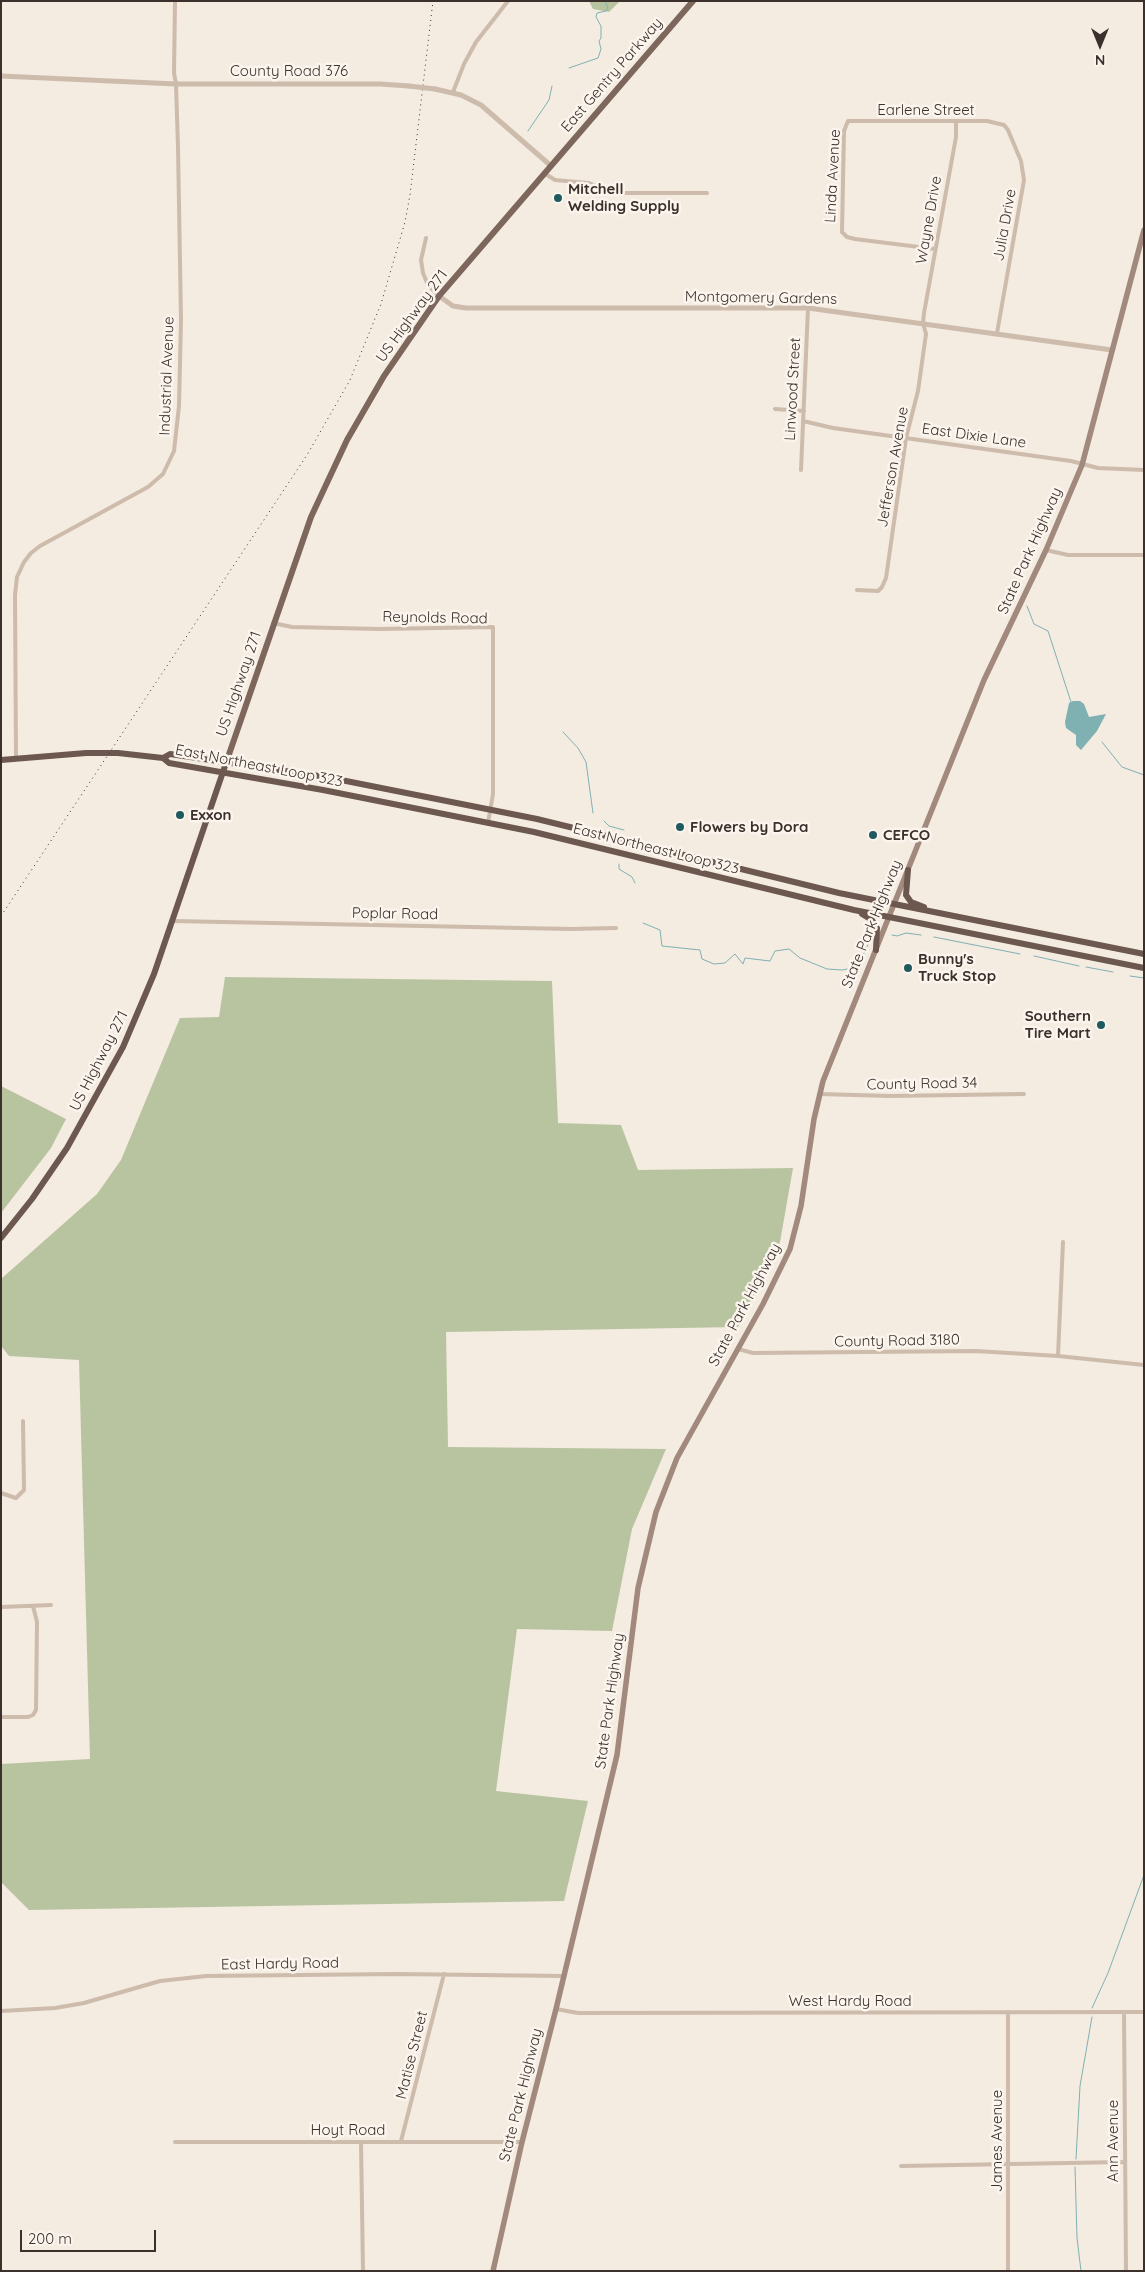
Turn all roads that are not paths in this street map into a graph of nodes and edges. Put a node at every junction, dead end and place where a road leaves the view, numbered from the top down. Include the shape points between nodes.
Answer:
1 (175, 1) edge
2 (508, 1) edge
3 (693, 1) edge
4 (1, 76) edge
5 (176, 84) junction
6 (453, 92) junction
7 (848, 121) joint
8 (956, 121) junction
9 (1004, 125) joint
10 (550, 165) junction
11 (544, 173) junction
12 (708, 193) dead end
13 (1144, 230) edge
14 (426, 238) dead end
15 (935, 249) junction
16 (439, 296) junction
17 (808, 308) junction
18 (923, 323) junction
19 (997, 332) junction
20 (1112, 350) junction
21 (775, 409) dead end
22 (804, 411) junction
23 (803, 421) junction
24 (906, 438) junction
25 (1082, 465) junction
26 (800, 470) dead end
27 (1144, 470) edge
28 (1046, 550) junction
29 (1144, 555) edge
30 (857, 590) dead end
31 (273, 623) junction
32 (16, 758) junction
33 (163, 758) junction
34 (1, 760) edge
35 (226, 763) junction
36 (223, 772) junction
37 (326, 778) junction
38 (323, 790) junction
39 (402, 791) junction
40 (400, 805) junction
41 (491, 809) junction
42 (537, 819) junction
43 (488, 822) junction
44 (534, 832) junction
45 (641, 843) junction
46 (638, 857) junction
47 (908, 870) junction
48 (788, 880) junction
49 (784, 894) junction
50 (894, 904) junction
51 (854, 910) junction
52 (937, 913) junction
53 (889, 918) junction
54 (173, 921) junction
55 (993, 924) junction
56 (616, 928) dead end
57 (990, 937) junction
58 (876, 950) junction
59 (1124, 950) junction
60 (1144, 954) edge
61 (1121, 964) junction
62 (1144, 968) edge
63 (819, 1094) junction
64 (1024, 1094) dead end
65 (1, 1238) edge
66 (1062, 1242) dead end
67 (738, 1349) junction
68 (1058, 1356) junction
69 (1144, 1365) edge
70 (23, 1421) dead end
71 (1, 1493) edge
72 (51, 1605) dead end
73 (33, 1606) junction
74 (1, 1607) edge
75 (1, 1717) edge
76 (444, 1974) junction
77 (564, 1976) junction
78 (556, 2009) junction
79 (1, 2011) edge
80 (1008, 2012) junction
81 (1124, 2012) junction
82 (1144, 2012) edge
83 (401, 2141) junction
84 (175, 2142) dead end
85 (361, 2142) junction
86 (522, 2142) junction
87 (1124, 2162) junction
88 (1008, 2163) junction
89 (901, 2166) dead end
90 (362, 2271) edge
91 (493, 2271) edge
92 (1008, 2271) edge
93 (1126, 2271) edge

1 - 5 street, Industrial Avenue
2 - 6 street via 476,42
3 - 10 main road, East Gentry Parkway
4 - 5 street, County Road 376
5 - 6 street, County Road 376, bridge via 370,84
5 - 32 street, Industrial Avenue via 181,320 179,406 174,451 163,474 148,487 40,546 24,562 17,577 15,595
6 - 10 street, County Road 376 via 486,109
7 - 8 street, Earlene Street
7 - 15 street, Linda Avenue via 844,131 842,232 855,239
8 - 9 street, Earlene Street
8 - 15 street, Wayne Drive via 956,137
9 - 19 street, Julia Drive via 1012,136 1024,180
10 - 11 main road, US Highway 271
11 - 12 street via 552,179 588,183 615,193
11 - 16 main road, US Highway 271
13 - 20 main road, State Park Highway
14 - 16 street via 421,266 428,285
15 - 18 street, Wayne Drive
16 - 17 street, Montgomery Gardens via 453,306 466,308
16 - 31 main road, US Highway 271 via 396,356 346,441 311,517
17 - 18 street, Montgomery Gardens
17 - 22 street, Linwood Street
18 - 19 street, Montgomery Gardens
18 - 24 street, Jefferson Avenue via 926,334 918,391
19 - 20 street, Montgomery Gardens
20 - 25 main road, State Park Highway
21 - 22 street
22 - 23 street, Linwood Street
23 - 24 street, East Dixie Lane
23 - 26 street, Linwood Street
24 - 25 street, East Dixie Lane
24 - 30 street, Jefferson Avenue via 885,583 878,590
25 - 27 street, East Dixie Lane
25 - 28 main road, State Park Highway
28 - 29 street via 1068,555
28 - 47 main road, State Park Highway via 984,680
31 - 35 main road, US Highway 271
31 - 41 street, Reynolds Road via 292,627 493,627
32 - 33 highway, East Northeast Loop 323 via 95,752
32 - 34 highway, East Northeast Loop 323
33 - 35 highway, East Northeast Loop 323 via 170,754
33 - 36 highway, East Northeast Loop 323 via 168,763
35 - 36 highway, US Highway 271
35 - 37 highway, East Northeast Loop 323
36 - 38 highway, East Northeast Loop 323
36 - 54 highway, US Highway 271
37 - 38 highway
37 - 39 highway, East Northeast Loop 323
38 - 40 highway, East Northeast Loop 323
39 - 40 highway
39 - 41 highway, East Northeast Loop 323
40 - 43 highway, East Northeast Loop 323
41 - 42 highway, East Northeast Loop 323
41 - 43 street, Reynolds Road
42 - 44 highway
42 - 45 highway, East Northeast Loop 323
43 - 44 highway, East Northeast Loop 323
44 - 46 highway, East Northeast Loop 323
45 - 46 highway
45 - 48 highway, East Northeast Loop 323
46 - 49 highway, East Northeast Loop 323
47 - 50 main road, State Park Highway
47 - 52 highway via 908,898 914,904
48 - 49 highway
48 - 50 highway, East Northeast Loop 323
49 - 51 highway, East Northeast Loop 323
50 - 52 highway, East Northeast Loop 323
50 - 53 main road, State Park Highway
51 - 53 highway, East Northeast Loop 323
51 - 58 highway via 876,925
52 - 55 highway, East Northeast Loop 323
53 - 57 highway, East Northeast Loop 323
53 - 58 main road, State Park Highway
54 - 56 street, Poplar Road
54 - 65 highway, US Highway 271 via 133,1025 105,1083 56,1164
55 - 57 highway
55 - 59 highway, East Northeast Loop 323
57 - 61 highway, East Northeast Loop 323
58 - 63 main road, State Park Highway
59 - 60 highway, East Northeast Loop 323
59 - 61 highway
61 - 62 highway, East Northeast Loop 323
63 - 64 street, County Road 34
63 - 67 main road, State Park Highway via 802,1206 793,1240
66 - 68 street
67 - 68 street, County Road 3180 via 753,1353 976,1351
67 - 77 main road, State Park Highway via 677,1458 650,1535 636,1603 618,1748
68 - 69 street, County Road 3180
70 - 71 street via 24,1486 21,1495 13,1498
72 - 73 street
73 - 74 street
73 - 75 street via 37,1650 36,1710 33,1715
76 - 77 street, East Hardy Road
76 - 79 street, East Hardy Road via 182,1978 55,2008
76 - 83 street, Matise Street
77 - 78 main road, State Park Highway
78 - 80 street, West Hardy Road via 578,2013
78 - 86 main road, State Park Highway
80 - 81 street, West Hardy Road
80 - 88 street, James Avenue
81 - 82 street, West Hardy Road
81 - 87 street, Ann Avenue
83 - 85 street, Hoyt Road
83 - 86 street, Hoyt Road
84 - 85 street, Hoyt Road
85 - 90 street
86 - 91 main road, State Park Highway
87 - 88 street
87 - 93 street, Ann Avenue
88 - 89 street
88 - 92 street, James Avenue

